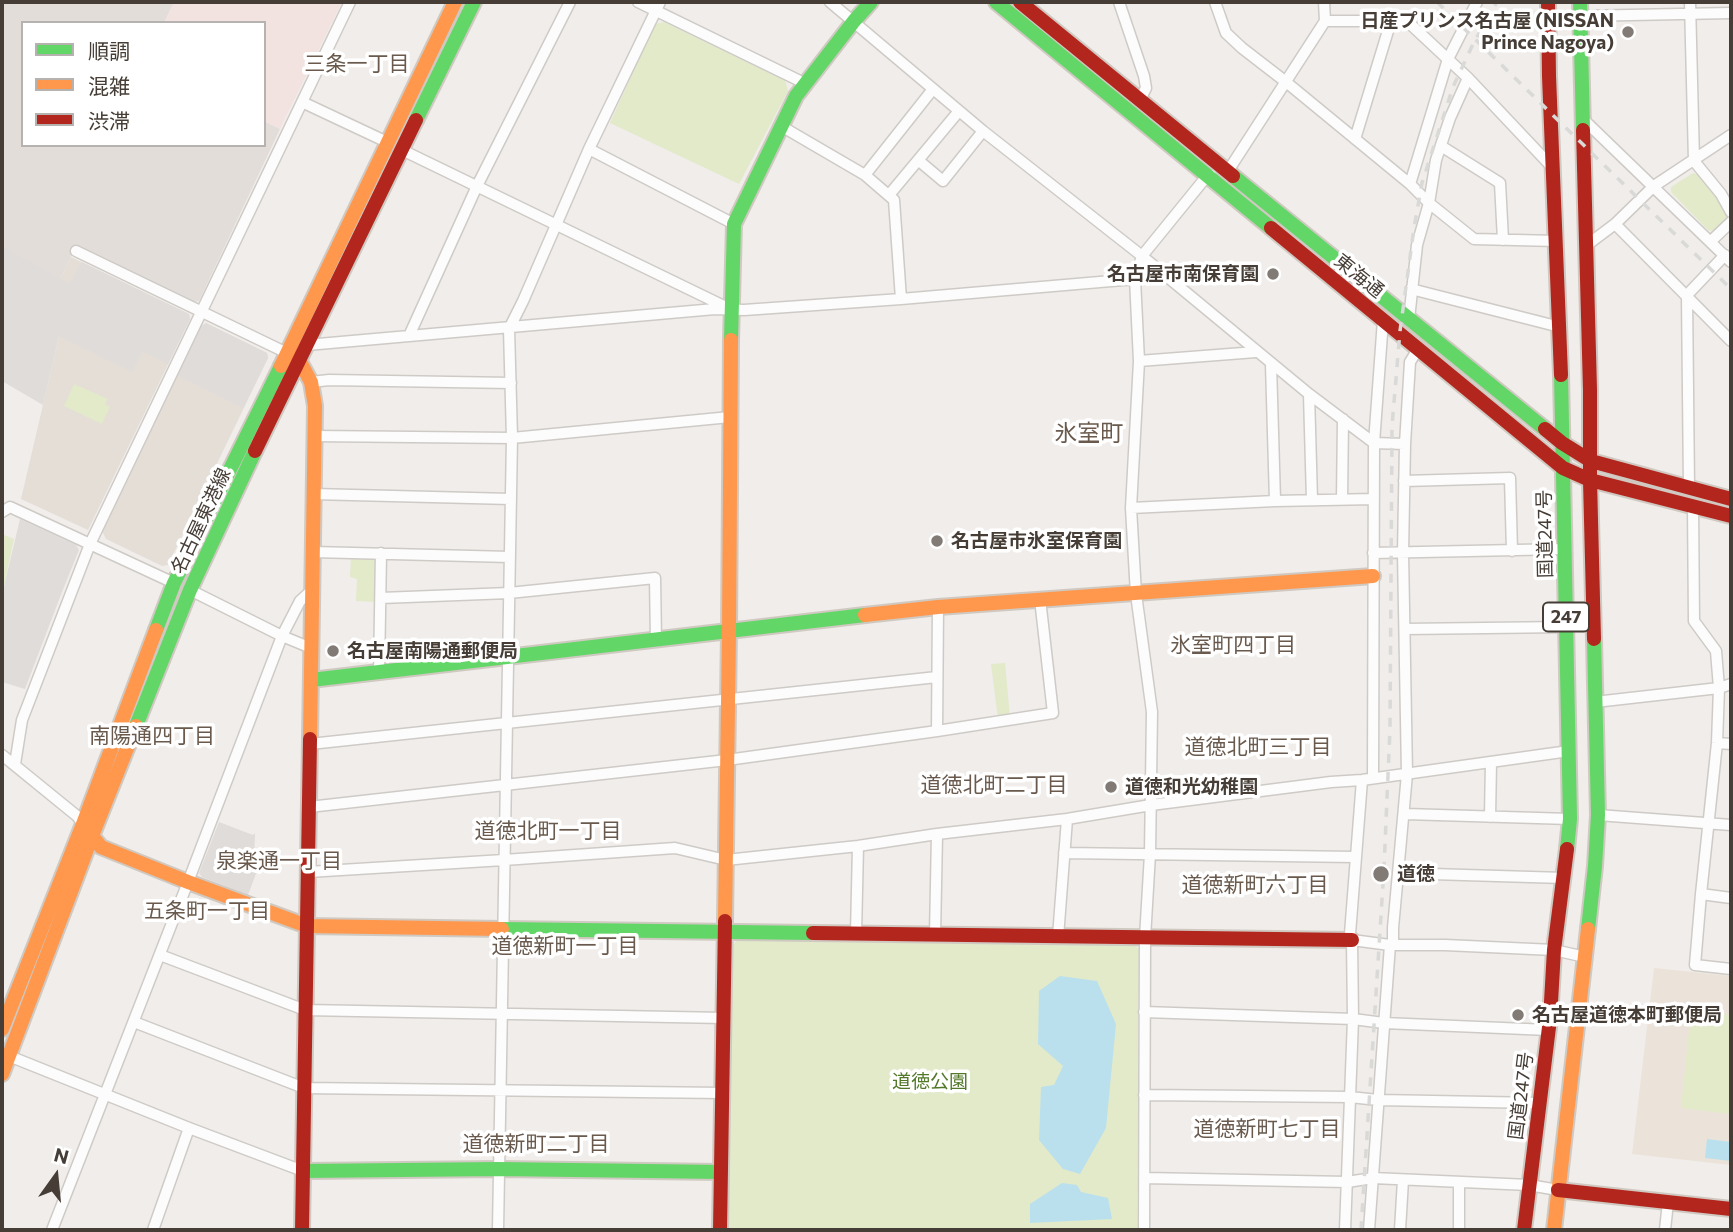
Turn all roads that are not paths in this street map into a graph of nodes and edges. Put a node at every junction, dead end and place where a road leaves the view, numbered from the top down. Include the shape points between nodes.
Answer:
1 (351, 2) edge
2 (456, 2) edge
3 (474, 2) edge
4 (570, 2) edge
5 (639, 2) edge
6 (830, 2) edge
7 (871, 2) edge
8 (996, 2) edge
9 (1020, 2) edge
10 (1119, 2) edge
11 (1215, 2) edge
12 (1324, 2) edge
13 (1477, 2) edge
14 (1548, 2) edge
15 (1690, 2) edge
16 (658, 6) edge
17 (1580, 9) edge
18 (1731, 13) edge
19 (1690, 14) junction
20 (853, 21) junction
21 (1325, 21) junction
22 (1391, 21) junction
23 (1448, 59) junction
24 (1468, 78) junction
25 (1286, 82) junction
26 (804, 85) junction
27 (933, 89) junction
28 (1140, 100) junction
29 (302, 102) junction
30 (959, 111) junction
31 (1582, 118) junction
32 (781, 126) junction
33 (984, 131) junction
34 (1731, 135) edge
35 (1355, 139) junction
36 (387, 142) junction
37 (1441, 146) junction
38 (402, 149) junction
39 (589, 149) junction
40 (918, 160) junction
41 (1694, 161) junction
42 (1552, 167) junction
43 (1228, 171) junction
44 (865, 175) junction
45 (1208, 176) junction
46 (1410, 184) junction
47 (477, 186) junction
48 (1654, 186) junction
49 (1731, 186) edge
50 (1721, 194) junction
51 (888, 195) junction
52 (1429, 202) junction
53 (1731, 212) edge
54 (1731, 222) edge
55 (734, 224) junction
56 (1615, 224) junction
57 (557, 225) junction
58 (1503, 240) junction
59 (1557, 241) junction
60 (1711, 241) junction
61 (1586, 245) junction
62 (76, 251) dead end
63 (1142, 256) junction
64 (1728, 258) edge
65 (1135, 279) junction
66 (1412, 289) junction
67 (1687, 295) junction
68 (901, 299) junction
69 (732, 310) junction
70 (201, 312) junction
71 (1409, 319) junction
72 (1383, 320) junction
73 (1560, 327) junction
74 (509, 329) junction
75 (409, 336) junction
76 (1731, 341) edge
77 (307, 345) junction
78 (1418, 349) junction
79 (1256, 352) junction
80 (293, 356) junction
81 (1139, 360) junction
82 (1271, 364) junction
83 (311, 382) junction
84 (511, 383) junction
85 (1309, 394) junction
86 (730, 417) junction
87 (1343, 419) junction
88 (314, 436) junction
89 (512, 438) junction
90 (1374, 443) junction
91 (1562, 443) junction
92 (1405, 444) junction
93 (1591, 461) junction
94 (1563, 468) junction
95 (1590, 480) junction
96 (1404, 481) junction
97 (1689, 488) junction
98 (313, 494) junction
99 (511, 499) junction
100 (1342, 499) junction
101 (1374, 499) junction
102 (1731, 499) edge
103 (1312, 500) junction
104 (1275, 501) junction
105 (1693, 506) junction
106 (1131, 508) junction
107 (2, 512) edge
108 (1731, 516) edge
109 (90, 544) junction
110 (1564, 549) junction
111 (1512, 551) junction
112 (313, 552) junction
113 (1373, 553) junction
114 (1402, 553) junction
115 (381, 554) junction
116 (510, 556) junction
117 (1373, 576) junction
118 (174, 583) junction
119 (190, 590) junction
120 (312, 590) junction
121 (509, 593) junction
122 (1136, 594) junction
123 (381, 598) junction
124 (1041, 599) junction
125 (937, 607) junction
126 (1566, 627) junction
127 (1405, 629) junction
128 (729, 632) junction
129 (282, 636) junction
130 (656, 641) junction
131 (311, 648) junction
132 (508, 658) junction
133 (379, 672) junction
134 (937, 677) junction
135 (311, 680) junction
136 (1731, 684) edge
137 (1719, 688) junction
138 (728, 699) junction
139 (1595, 702) junction
140 (507, 724) junction
141 (937, 731) junction
142 (1717, 743) junction
143 (310, 744) junction
144 (1731, 744) edge
145 (1569, 751) junction
146 (2, 755) edge
147 (727, 760) junction
148 (1491, 762) junction
149 (15, 764) junction
150 (1408, 774) junction
151 (1373, 778) junction
152 (1362, 780) junction
153 (506, 785) junction
154 (1151, 805) junction
155 (309, 807) junction
156 (1405, 814) junction
157 (1598, 815) junction
158 (1490, 817) junction
159 (1067, 819) junction
160 (1570, 819) junction
161 (1708, 824) junction
162 (1731, 825) edge
163 (87, 830) junction
164 (937, 834) junction
165 (858, 846) junction
166 (1064, 853) junction
167 (1150, 854) junction
168 (1355, 857) junction
169 (505, 860) junction
170 (726, 860) junction
171 (308, 872) junction
172 (1398, 873) junction
173 (1564, 878) junction
174 (188, 882) junction
175 (1701, 894) junction
176 (1731, 898) edge
177 (307, 926) junction
178 (503, 929) junction
179 (725, 932) junction
180 (856, 934) junction
181 (935, 935) junction
182 (1058, 937) junction
183 (1145, 938) junction
184 (1353, 940) junction
185 (1390, 945) junction
186 (1554, 950) junction
187 (160, 955) junction
188 (1585, 957) junction
189 (1731, 969) edge
190 (305, 1010) junction
191 (1144, 1012) junction
192 (502, 1013) junction
193 (724, 1018) junction
194 (1353, 1018) junction
195 (134, 1022) junction
196 (1384, 1023) junction
197 (2, 1029) edge
198 (1549, 1030) junction
199 (9, 1056) junction
200 (2, 1074) edge
201 (304, 1088) junction
202 (500, 1090) junction
203 (723, 1093) junction
204 (106, 1094) junction
205 (1144, 1095) junction
206 (1350, 1097) junction
207 (1378, 1100) junction
208 (1539, 1103) junction
209 (189, 1128) junction
210 (499, 1169) junction
211 (303, 1171) junction
212 (721, 1172) junction
213 (1144, 1178) junction
214 (1373, 1178) junction
215 (1403, 1180) junction
216 (1347, 1182) junction
217 (1459, 1182) junction
218 (1529, 1185) junction
219 (1558, 1190) junction
220 (1668, 1202) junction
221 (1731, 1209) edge
222 (52, 1230) edge
223 (153, 1230) edge
224 (302, 1230) edge
225 (498, 1230) edge
226 (720, 1230) edge
227 (1144, 1230) edge
228 (1345, 1230) edge
229 (1370, 1230) edge
230 (1400, 1230) edge
231 (1458, 1230) edge
232 (1524, 1230) edge
233 (1554, 1230) edge
234 (1665, 1230) edge

1 - 29 street
2 - 36 main road, 名古屋東港線
3 - 38 main road, 名古屋東港線
4 - 47 street
5 - 16 street
6 - 20 street
7 - 20 main road
8 - 45 main road, 東海通
9 - 28 main road, 東海通
10 - 28 street via 1144,76 1146,88
11 - 25 street via 1226,33
12 - 21 street
13 - 23 street
14 - 42 main road, 国道247号 / 247
15 - 19 street
16 - 26 street
16 - 39 street
17 - 19 street
17 - 31 main road, 247
18 - 19 street
19 - 41 street
20 - 26 main road
20 - 27 street
21 - 22 street
21 - 25 street
22 - 23 street via 1407,21
22 - 35 street
23 - 24 street
23 - 46 street
24 - 37 street
24 - 42 street
25 - 35 street
25 - 43 street
26 - 32 main road
27 - 30 street
27 - 44 street
28 - 43 main road, 東海通
29 - 36 street
29 - 70 street
30 - 33 street
30 - 40 street
31 - 48 street
31 - 61 main road, 247
32 - 44 street
32 - 55 main road
33 - 40 street via 943,181
33 - 63 street
34 - 41 street
35 - 46 street
36 - 80 main road, 名古屋東港線
37 - 52 street
37 - 58 street via 1500,183
38 - 47 street
38 - 77 main road, 名古屋東港線
39 - 55 street
39 - 57 street
40 - 51 street
41 - 48 street
41 - 50 street
42 - 59 main road, 国道247号 / 247
43 - 45 street
43 - 71 main road, 東海通
44 - 51 street
45 - 63 street
45 - 72 main road, 東海通
46 - 52 street
47 - 57 street
47 - 75 street
48 - 56 street
48 - 60 street
49 - 50 street
50 - 53 street
51 - 68 street via 894,200
52 - 58 street via 1474,239
52 - 66 street via 1417,244
54 - 60 street
55 - 69 main road
56 - 61 street
56 - 67 street
57 - 69 street
57 - 74 street
58 - 59 street
59 - 73 main road, 国道247号 / 247
60 - 64 street
61 - 93 main road, 247
62 - 70 street
63 - 65 street
63 - 79 street
64 - 67 street
65 - 68 street
65 - 81 street
66 - 71 street
66 - 73 street
67 - 76 street
67 - 97 street
68 - 69 street
69 - 74 street
69 - 86 main road
70 - 80 street
70 - 109 street
71 - 91 main road, 東海通
72 - 78 main road, 東海通
72 - 90 street
73 - 91 main road, 国道247号 / 247
74 - 75 street
74 - 84 street
75 - 77 street
77 - 80 main road, 名古屋東港線
78 - 92 street via 1410,362
78 - 94 main road, 東海通
79 - 81 street
79 - 82 street
80 - 83 main road
80 - 118 main road, 名古屋東港線
80 - 119 main road, 名古屋東港線
81 - 106 street
82 - 85 street
82 - 104 street
83 - 84 street
83 - 88 main road
84 - 89 street
85 - 87 street
85 - 103 street
86 - 89 street
86 - 128 main road
87 - 90 street
87 - 100 street
88 - 89 street
88 - 98 main road
89 - 99 street
90 - 92 street
90 - 101 street
91 - 93 main road, 東海通
91 - 94 main road, 国道247号 / 247
92 - 96 street
93 - 95 main road, 247
93 - 97 main road, 東海通
94 - 95 main road, 東海通
94 - 110 main road, 国道247号 / 247
95 - 105 main road, 東海通
95 - 139 main road, 247
96 - 111 street via 1510,478
96 - 114 street
97 - 102 main road, 東海通
98 - 99 street
98 - 112 main road
99 - 116 street
100 - 101 street
100 - 103 street
101 - 113 street
103 - 104 street
104 - 106 street
105 - 108 main road, 東海通
105 - 137 street via 1694,621 1716,651
106 - 122 street
107 - 109 street via 10,507
109 - 118 street
109 - 149 street via 22,720
110 - 111 street
110 - 126 main road, 国道247号 / 247
111 - 114 street
112 - 115 street
112 - 120 main road
113 - 114 street
113 - 117 street
114 - 127 street
115 - 116 street
115 - 123 street
116 - 121 street
117 - 122 main road
117 - 151 street
118 - 163 main road, 名古屋東港線
119 - 129 street
119 - 163 main road, 名古屋東港線
120 - 129 street via 300,601
120 - 131 main road
121 - 123 street
121 - 130 street via 655,579
121 - 132 street
122 - 124 main road
122 - 154 street via 1153,712
123 - 133 street
124 - 125 main road
124 - 141 street via 1054,713
125 - 128 main road
125 - 134 street
126 - 127 street
126 - 145 main road, 国道247号 / 247
127 - 150 street
128 - 130 main road
128 - 138 main road
129 - 131 street
129 - 174 street
130 - 132 main road
131 - 135 main road
132 - 133 main road
132 - 140 street
133 - 135 main road
134 - 138 street
134 - 141 street
135 - 143 main road
136 - 137 street
137 - 139 street
137 - 142 street
138 - 140 street
138 - 147 main road
139 - 157 main road, 247
140 - 143 street
140 - 153 street
141 - 147 street
142 - 144 street
142 - 161 street
143 - 155 main road
145 - 148 street
145 - 160 main road, 国道247号 / 247
146 - 149 street
147 - 153 street
147 - 170 main road
148 - 150 street
148 - 158 street
149 - 163 street via 77,816
150 - 151 street
150 - 156 street
151 - 152 street
152 - 154 street
152 - 168 street
153 - 155 street
153 - 169 street
154 - 159 street
154 - 167 street
155 - 171 main road
156 - 158 street
156 - 172 street
157 - 161 street
157 - 188 main road, 247
158 - 160 street
159 - 164 street
159 - 166 street
160 - 173 main road, 国道247号 / 247
161 - 162 street
161 - 175 street
163 - 174 main road via 101,847
163 - 197 main road, 名古屋東港線
163 - 199 main road, 名古屋東港線
164 - 165 street
164 - 181 street
165 - 170 street
165 - 180 street
166 - 167 street
166 - 182 street
167 - 168 street
167 - 183 street
168 - 184 street
169 - 170 street via 674,848
169 - 171 street
169 - 178 street
170 - 179 main road
171 - 177 main road
172 - 173 street
172 - 185 street
173 - 186 main road, 国道247号 / 247
174 - 177 main road
174 - 187 street
175 - 176 street
175 - 189 street via 1695,965
177 - 178 main road
177 - 190 main road
178 - 179 main road
178 - 192 street
179 - 180 main road
179 - 193 main road
180 - 181 main road
181 - 182 main road
182 - 183 main road
183 - 184 main road
183 - 191 street
184 - 185 street
184 - 194 street
185 - 186 street
185 - 196 street
186 - 188 street
186 - 198 main road, 国道247号 / 247
187 - 190 street
187 - 195 street
188 - 219 main road, 247
190 - 192 street
190 - 201 main road
191 - 194 street
191 - 205 street
192 - 193 street
192 - 202 street
193 - 203 main road
194 - 196 street
194 - 206 street
195 - 201 street
195 - 204 street
196 - 198 street
196 - 207 street
198 - 208 main road, 国道247号 / 247
199 - 200 main road, 名古屋東港線
199 - 204 street
201 - 202 street
201 - 211 main road
202 - 203 street
202 - 210 street
203 - 212 main road
204 - 209 street
204 - 222 street
205 - 206 street
205 - 213 street
206 - 207 street
206 - 216 street
207 - 208 street
207 - 214 street
208 - 218 main road, 国道247号 / 247
209 - 211 street
209 - 223 street
210 - 211 main road
210 - 212 main road
210 - 225 street
211 - 224 main road
212 - 226 main road
213 - 216 street
213 - 227 street
214 - 215 street
214 - 216 street
214 - 229 street
215 - 217 street
215 - 230 street
216 - 228 street
217 - 218 street
217 - 231 street
218 - 219 street
218 - 232 main road, 国道247号 / 247
219 - 220 main road
219 - 233 main road, 247
220 - 221 main road
220 - 234 street

